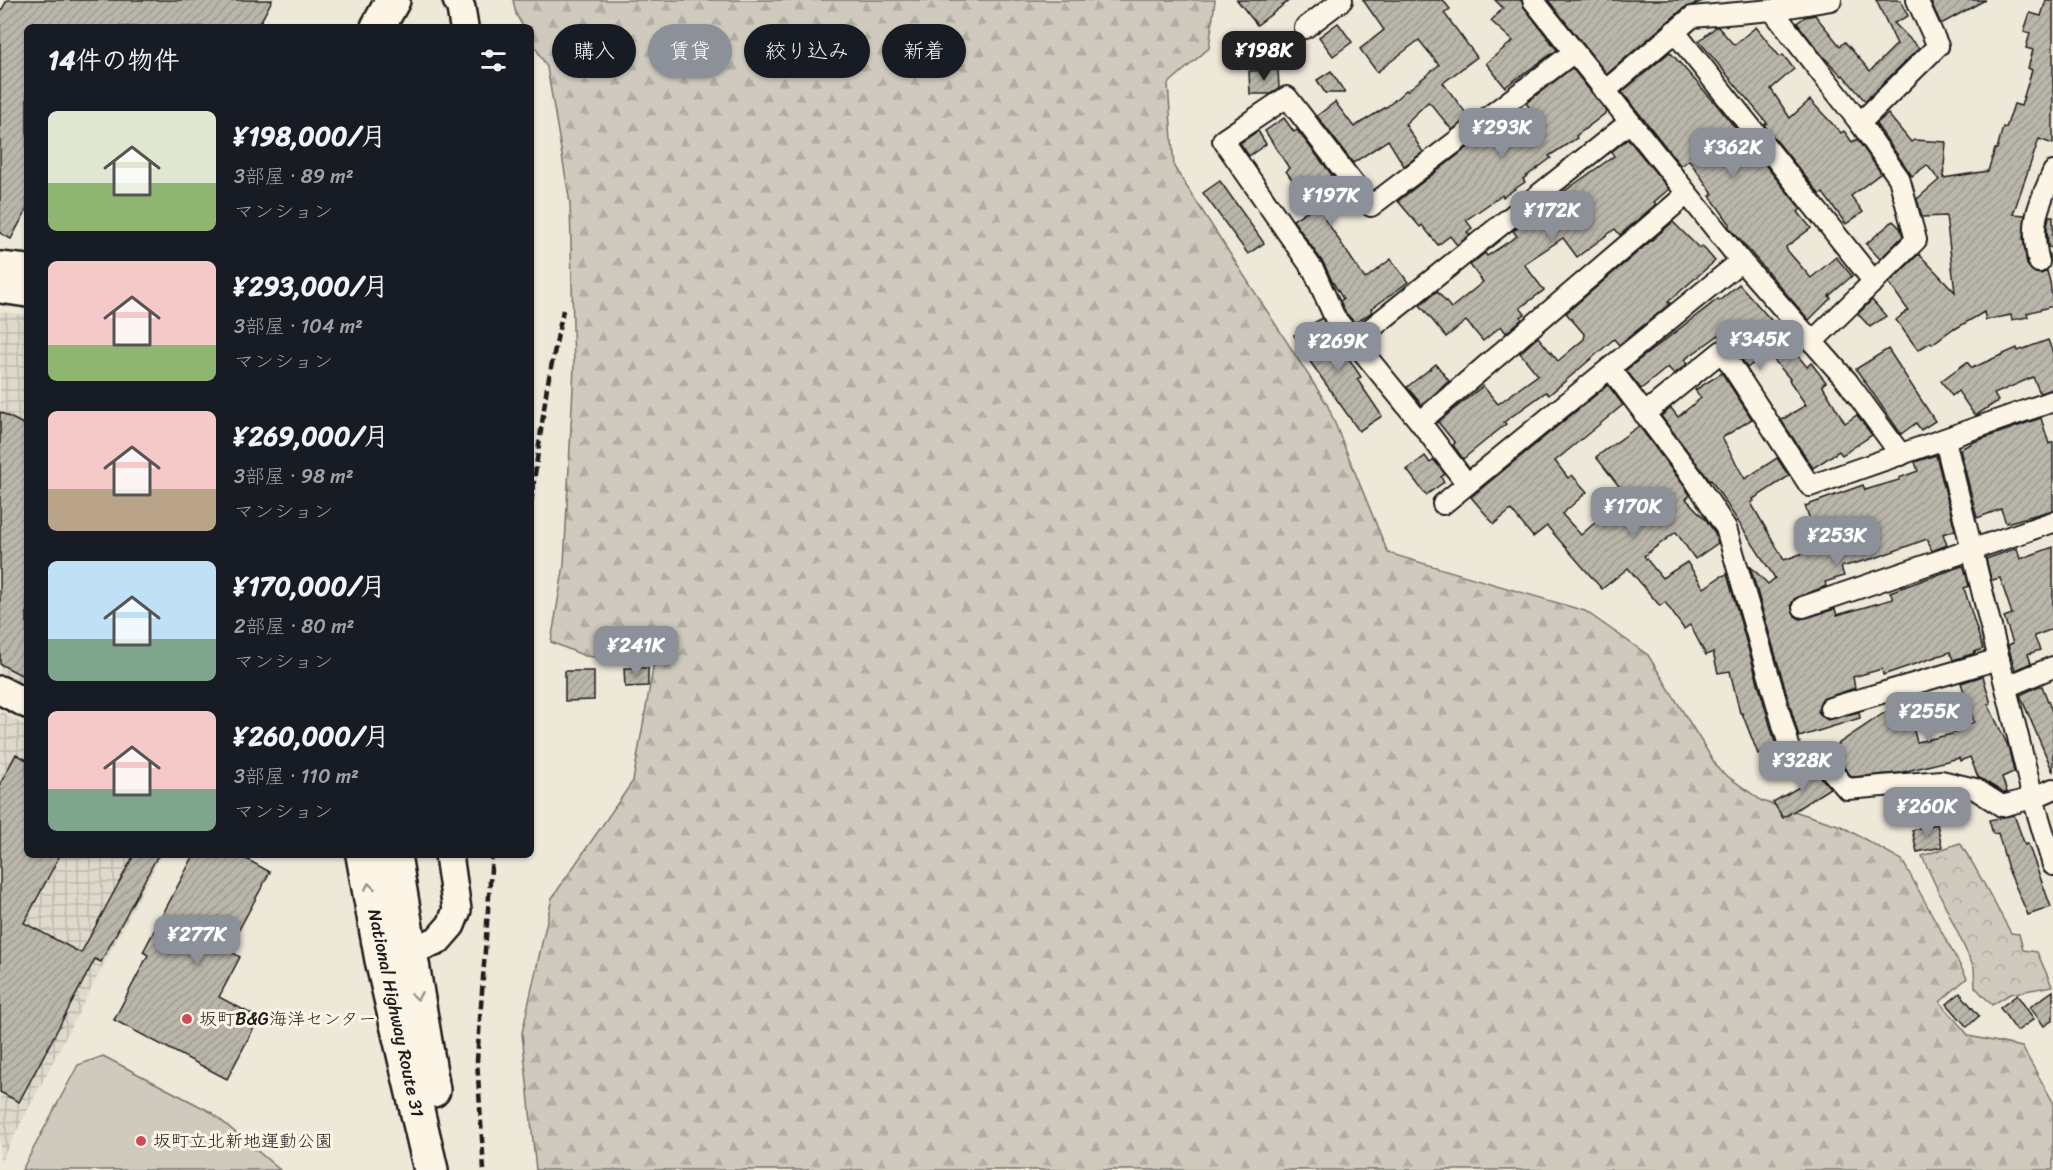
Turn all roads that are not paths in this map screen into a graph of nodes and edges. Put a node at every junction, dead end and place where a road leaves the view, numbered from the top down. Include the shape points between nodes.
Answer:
1 (393, 0) edge
2 (457, 0) edge
3 (1342, 0) edge
4 (1533, 0) edge
5 (1831, 0) edge
6 (1917, 0) edge
7 (1772, 10) junction
8 (380, 24) edge
9 (463, 24) edge
10 (1305, 28) dead end
11 (1674, 30) junction
12 (1574, 52) junction
13 (1605, 91) junction
14 (1630, 122) junction
15 (1860, 123) junction
16 (2053, 172) edge
17 (1687, 194) junction
18 (1741, 261) junction
19 (2039, 262) dead end
20 (0, 266) edge
21 (24, 269) edge
22 (1874, 282) junction
23 (0, 289) edge
24 (24, 292) edge
25 (1354, 342) junction
26 (1812, 342) junction
27 (1610, 368) junction
28 (2053, 401) edge
29 (1644, 414) junction
30 (1420, 422) junction
31 (1945, 440) junction
32 (1901, 455) junction
33 (1467, 484) junction
34 (1443, 504) dead end
35 (2053, 522) edge
36 (1972, 550) junction
37 (1803, 607) dead end
38 (1999, 658) junction
39 (2053, 667) edge
40 (2006, 687) junction
41 (0, 690) edge
42 (24, 702) edge
43 (1830, 708) dead end
44 (2053, 789) edge
45 (2033, 798) junction
46 (364, 858) edge
47 (394, 858) edge
48 (449, 858) edge
49 (2053, 865) edge
50 (396, 955) junction
51 (431, 1170) edge
52 (446, 1170) edge

1 - 8 highway
2 - 9 street
3 - 10 street
4 - 12 street
5 - 7 street
6 - 15 street via 1938,46
7 - 11 street via 1692,17
7 - 15 street
11 - 13 street
11 - 22 street
12 - 13 street
12 - 25 street via 1371,206 1287,98 1223,140 1314,271 1335,318
13 - 14 street
14 - 17 street
14 - 25 street
15 - 22 street via 1899,178 1916,240
16 - 19 street via 2036,210 2034,242
17 - 18 street
17 - 30 street
18 - 26 street
18 - 27 street
20 - 21 street
22 - 26 street
23 - 24 street
25 - 30 street
26 - 32 street
27 - 29 street
27 - 33 street
28 - 31 street
29 - 32 street via 1722,351 1810,486
29 - 45 street via 1726,528 1790,749 1796,758 1818,757 1847,789 1941,781 1975,789 2002,806
30 - 33 street
31 - 32 street
31 - 36 street
33 - 34 street
35 - 36 street
36 - 37 street
36 - 38 street
38 - 40 street
38 - 43 street
39 - 40 street
40 - 45 street
41 - 42 street
44 - 45 street
45 - 49 street
50 -> 46 highway, National Highway Route 31
47 - 50 highway, National Highway Route 31
48 - 50 street via 457,910 451,925 437,940
50 - 51 highway, National Highway Route 31
50 -> 52 highway, National Highway Route 31

